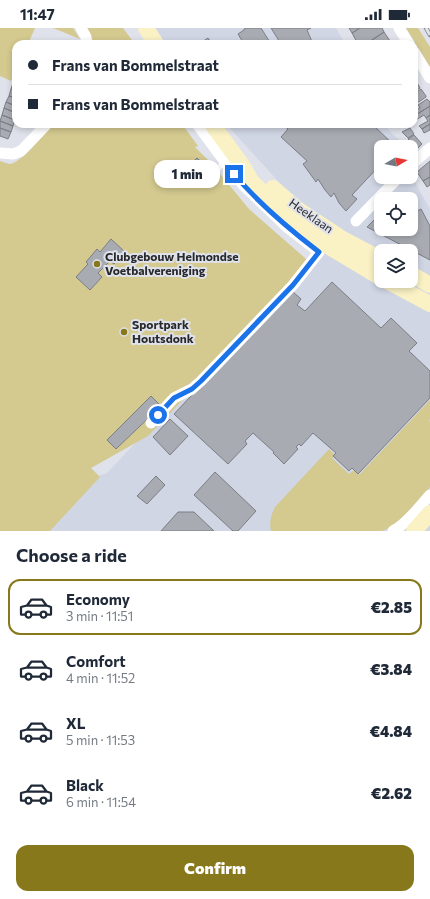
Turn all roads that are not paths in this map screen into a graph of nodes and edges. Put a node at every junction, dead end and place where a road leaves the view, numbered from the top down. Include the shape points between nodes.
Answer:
1 (80, 28) edge
2 (399, 28) edge
3 (147, 29) edge
4 (86, 40) edge
5 (154, 40) edge
6 (406, 40) edge
7 (418, 58) edge
8 (430, 78) edge
9 (42, 128) edge
10 (201, 128) edge
11 (215, 128) edge
12 (430, 148) edge
13 (0, 153) edge
14 (418, 159) edge
15 (225, 162) junction
16 (244, 168) junction
17 (214, 174) dead end
18 (392, 184) edge
19 (356, 221) dead end
20 (374, 255) edge
21 (374, 274) edge
22 (418, 278) edge
23 (430, 285) edge
24 (400, 288) edge
25 (430, 304) edge
26 (150, 423) dead end
27 (430, 495) edge
28 (430, 513) edge
29 (393, 531) edge
30 (414, 531) edge

1 - 4 street
2 - 6 street
3 - 5 main road
7 - 8 street
9 - 13 street via 21,152
10 - 15 street
11 - 16 main road, Heeklaan
12 - 14 street
15 - 17 lane
15 - 26 street via 244,186 288,228 319,252 293,285 201,381 174,398
16 - 20 main road, Heeklaan via 257,174 300,211 341,238
16 - 21 main road, Heeklaan via 251,182 298,225
18 - 19 street
22 - 23 main road
24 - 25 main road
27 - 29 street via 398,529
28 - 30 main road

